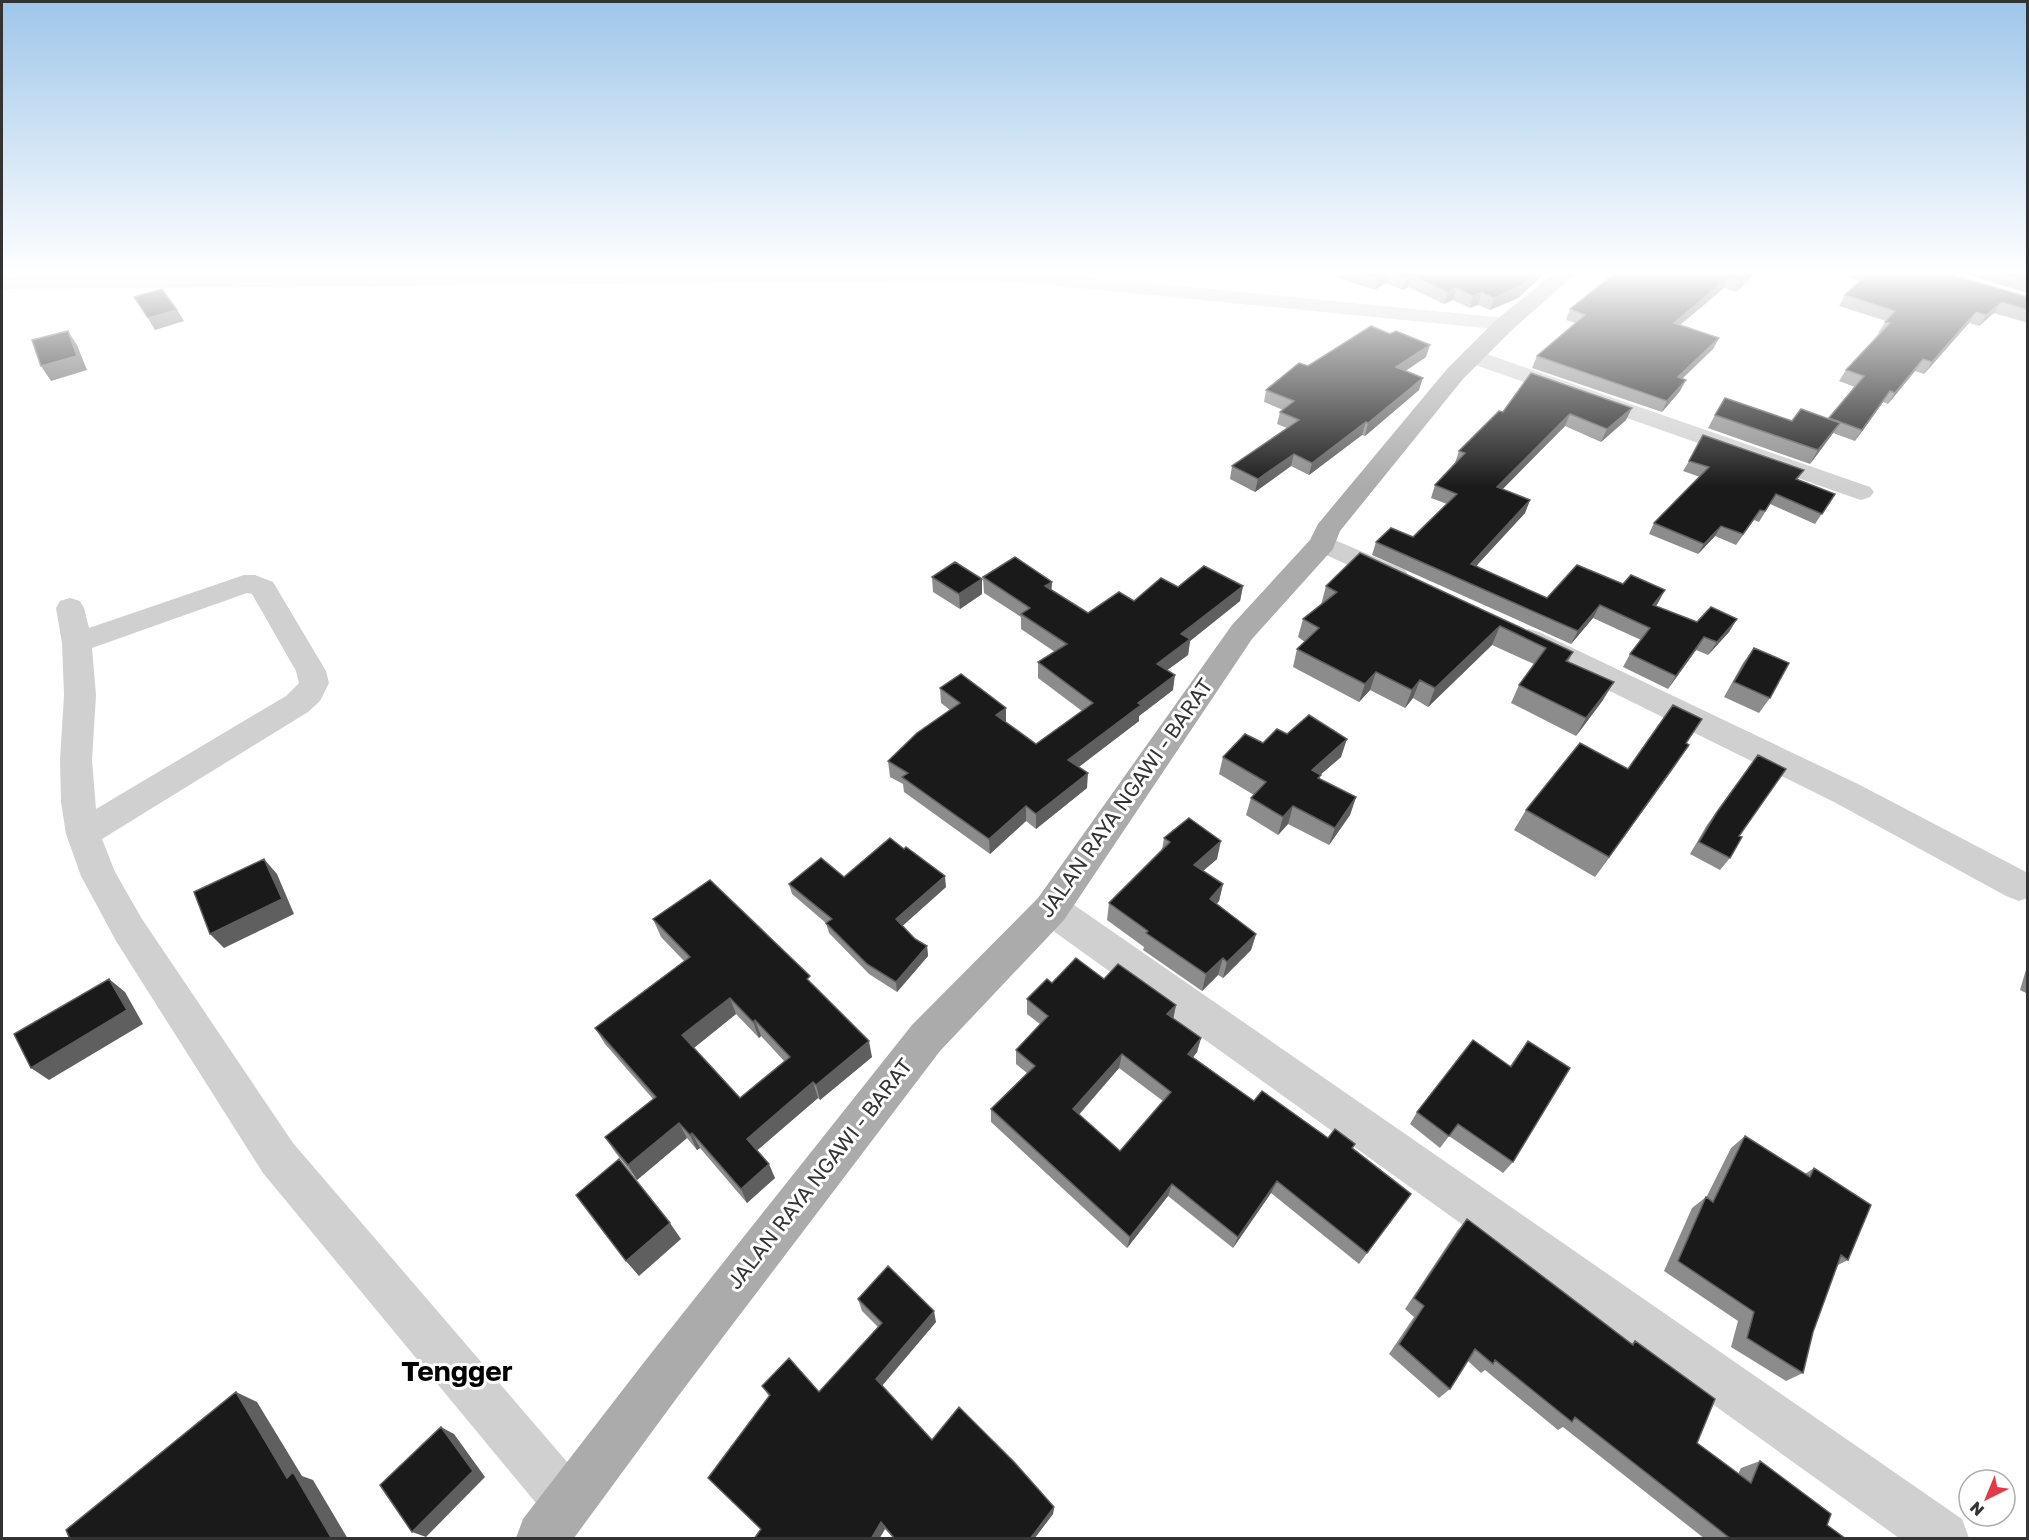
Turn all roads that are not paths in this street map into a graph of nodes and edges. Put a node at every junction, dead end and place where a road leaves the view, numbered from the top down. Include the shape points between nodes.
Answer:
1 (1486, 343) edge
2 (1472, 356) junction
3 (1861, 492) dead end
4 (1323, 543) junction
5 (1420, 588) edge
6 (1506, 628) edge
7 (83, 834) junction
8 (2019, 886) dead end
9 (1051, 909) junction
10 (568, 1502) junction
11 (542, 1539) edge
12 (1943, 1539) edge

1 - 2 main road, JALAN RAYA NGAWI - BARAT
2 - 3 street
2 - 4 main road, JALAN RAYA NGAWI - BARAT via 1342,512
4 - 5 street
4 - 9 main road, JALAN RAYA NGAWI - BARAT via 1242,632
6 - 8 street via 1846,793
7 - 7 street via 77,792 80,695 74,625 244,584 263,588 310,671 315,683 309,693
7 - 10 street via 99,876 129,930 278,1158
9 - 10 main road, JALAN RAYA NGAWI - BARAT via 926,1038
9 - 12 street
10 - 11 main road, JALAN RAYA NGAWI - BARAT

